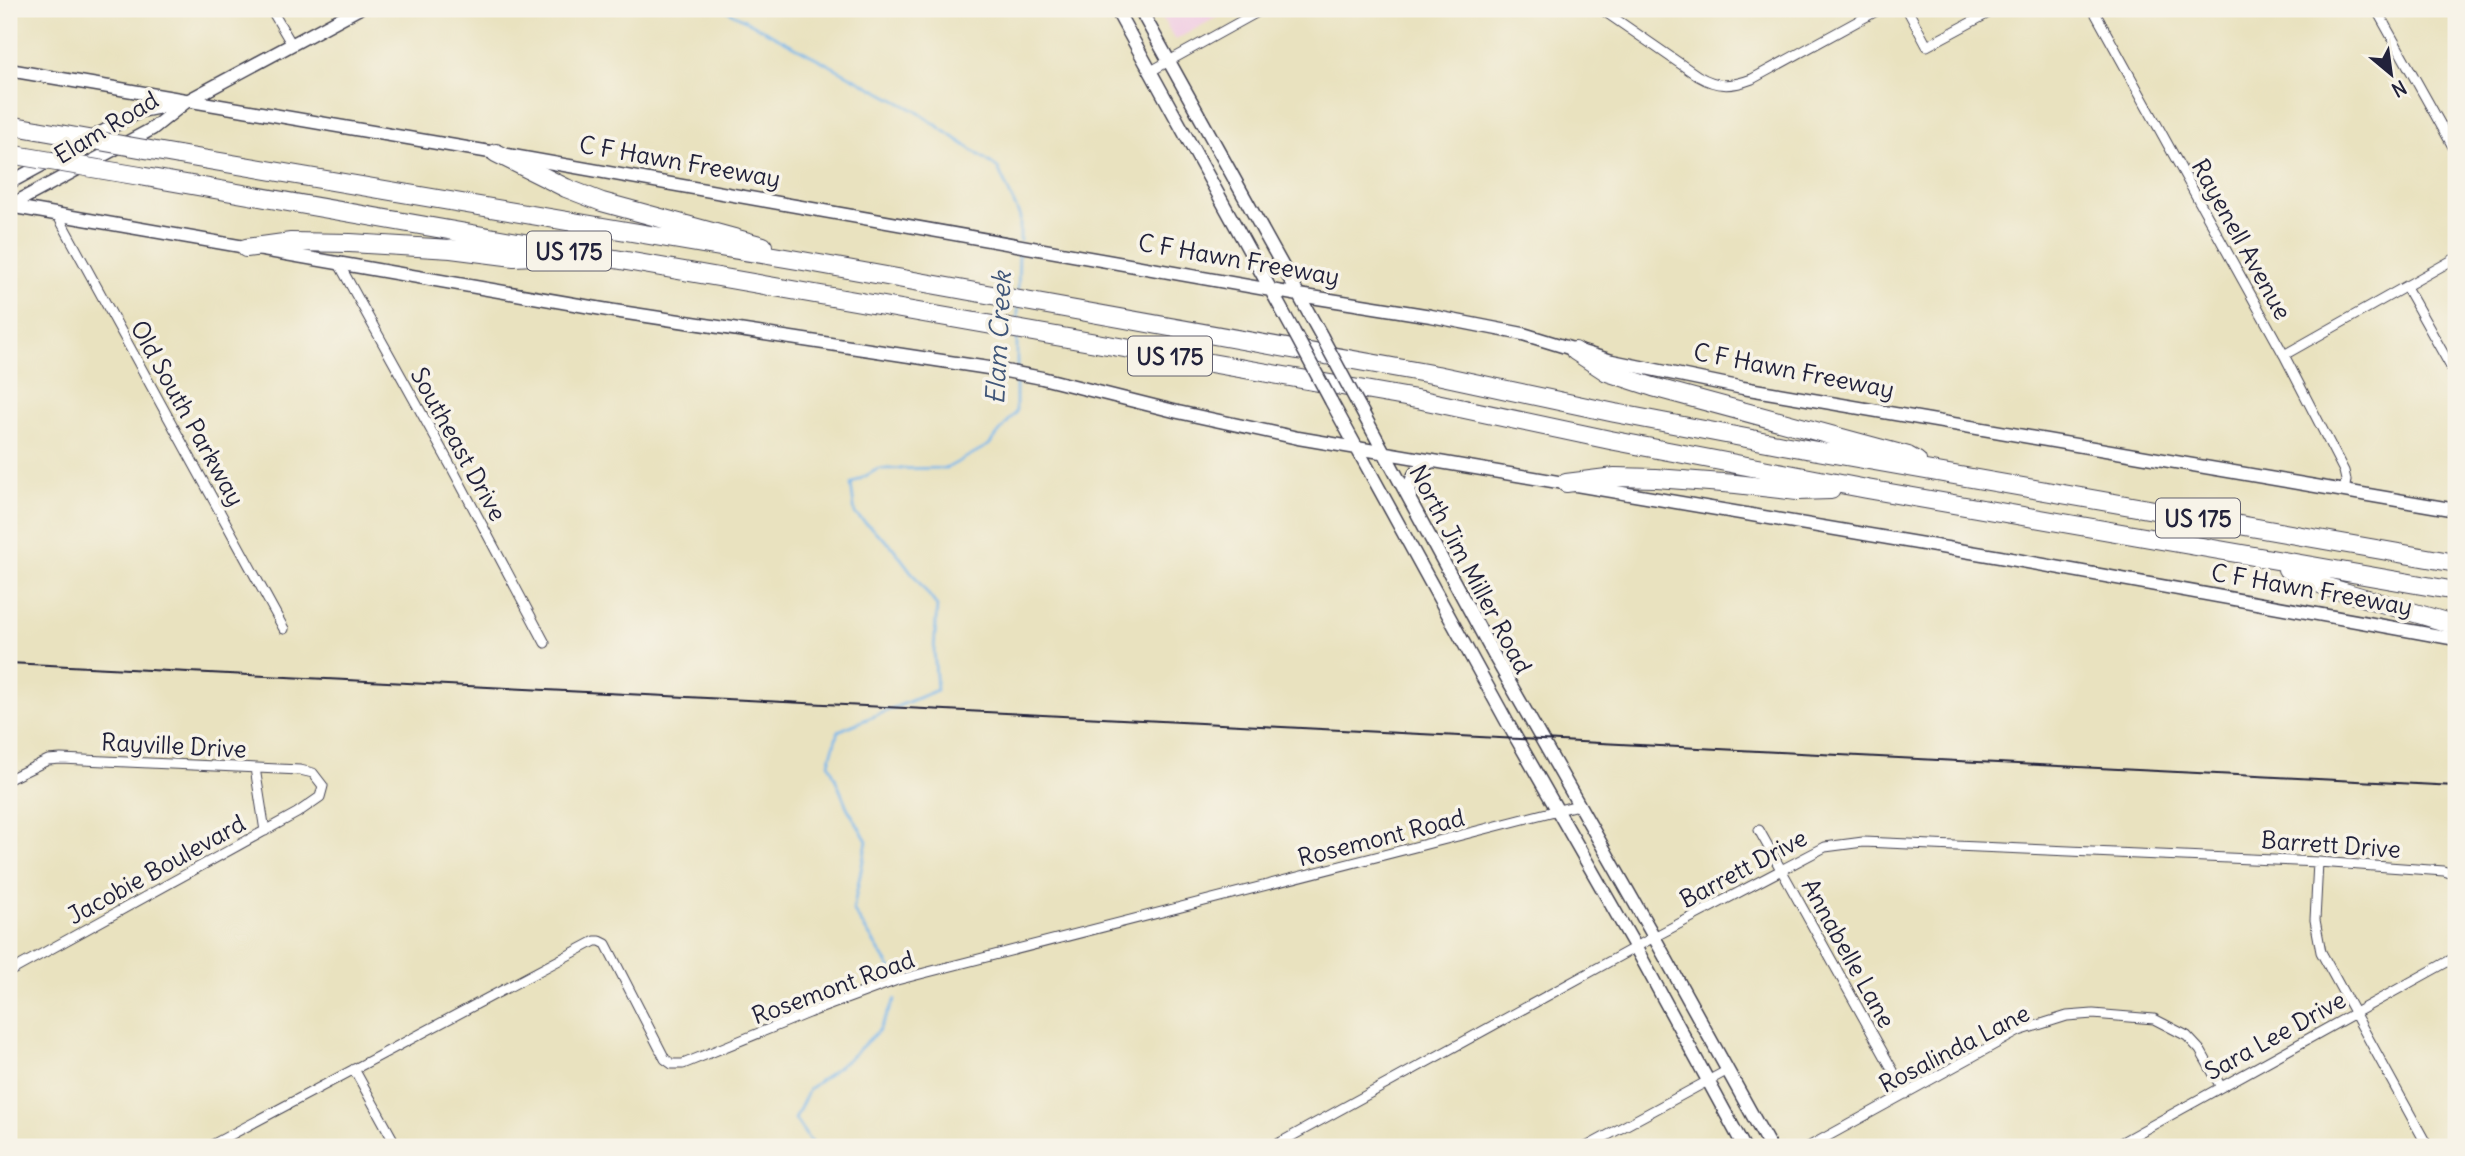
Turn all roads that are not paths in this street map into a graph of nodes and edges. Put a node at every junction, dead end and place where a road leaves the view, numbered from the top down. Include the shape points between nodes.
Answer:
1 (271, 9) edge
2 (358, 9) edge
3 (1116, 9) edge
4 (1140, 9) edge
5 (1263, 9) edge
6 (1603, 9) edge
7 (1880, 9) edge
8 (1907, 9) edge
9 (1996, 9) edge
10 (2093, 9) edge
11 (2376, 9) edge
12 (291, 43) junction
13 (1169, 61) junction
14 (9, 71) edge
15 (1151, 71) junction
16 (187, 101) junction
17 (9, 125) edge
18 (1215, 144) junction
19 (2456, 152) edge
20 (496, 153) junction
21 (1196, 153) junction
22 (9, 154) edge
23 (9, 183) edge
24 (9, 206) edge
25 (1255, 215) junction
26 (58, 216) junction
27 (1236, 228) junction
28 (246, 248) junction
29 (586, 254) junction
30 (2456, 258) edge
31 (803, 261) junction
32 (339, 264) junction
33 (2406, 287) junction
34 (1270, 289) junction
35 (1299, 295) junction
36 (1575, 351) junction
37 (2284, 355) junction
38 (2456, 376) edge
39 (1357, 448) junction
40 (1384, 452) junction
41 (1434, 461) junction
42 (1939, 473) junction
43 (1566, 483) junction
44 (1867, 489) junction
45 (2344, 492) junction
46 (2456, 510) edge
47 (1416, 514) junction
48 (2263, 558) junction
49 (2456, 563) edge
50 (2456, 591) edge
51 (2456, 625) edge
52 (284, 629) dead end
53 (2456, 639) edge
54 (545, 643) dead end
55 (255, 768) junction
56 (9, 779) edge
57 (320, 797) joint
58 (1578, 805) junction
59 (1559, 810) junction
60 (1759, 830) dead end
61 (265, 831) junction
62 (2318, 862) junction
63 (1781, 870) junction
64 (2456, 875) edge
65 (1654, 937) junction
66 (1636, 948) junction
67 (2456, 957) edge
68 (9, 972) edge
69 (2355, 1014) junction
70 (354, 1069) junction
71 (1727, 1070) junction
72 (1708, 1081) junction
73 (2221, 1087) junction
74 (1906, 1094) junction
75 (208, 1147) edge
76 (397, 1147) edge
77 (1272, 1147) edge
78 (1586, 1147) edge
79 (1744, 1147) edge
80 (1770, 1147) edge
81 (1808, 1147) edge
82 (2113, 1147) edge
83 (2428, 1147) edge

1 - 12 street
2 - 12 main road, Elam Road
3 - 15 main road, North Jim Miller Road
4 - 13 main road, North Jim Miller Road
5 - 13 street
6 - 7 street via 1698,76 1722,86 1752,79
8 - 9 street via 1927,46
10 - 37 street, Rayenell Avenue
11 - 19 street
12 - 16 main road, Elam Road
13 - 15 street
13 - 18 main road, North Jim Miller Road
14 - 16 main road, C F Hawn Freeway
15 - 21 main road, North Jim Miller Road
16 - 20 main road, C F Hawn Freeway
16 - 23 main road, Elam Road via 141,111
16 - 24 main road, Elam Road via 152,129
17 - 31 highway, C F Hawn Freeway / US 175, bridge
18 - 21 main road
18 - 25 main road, North Jim Miller Road
20 - 31 highway via 602,202 750,241
20 - 34 main road, C F Hawn Freeway
21 - 27 main road, North Jim Miller Road
22 - 29 highway, C F Hawn Freeway / US 175, bridge
24 - 26 main road, C F Hawn Freeway
25 - 27 main road
25 - 35 main road, North Jim Miller Road
26 - 28 main road, C F Hawn Freeway
26 - 52 street, Old South Parkway
27 - 34 main road, North Jim Miller Road
28 - 29 highway via 291,242 350,243 514,257
28 - 32 main road, C F Hawn Freeway
29 - 44 highway, C F Hawn Freeway / US 175 via 1422,400
30 - 33 street
31 - 42 highway, C F Hawn Freeway / US 175 via 1437,375
32 - 39 main road, C F Hawn Freeway via 995,369 1253,429
32 - 54 street, Southeast Drive
33 - 37 street
33 - 38 street
34 - 35 main road, C F Hawn Freeway
34 - 39 main road, North Jim Miller Road, bridge
35 - 36 main road, C F Hawn Freeway via 1522,334
35 - 40 main road, North Jim Miller Road, bridge
36 - 42 highway via 1607,372 1908,456
36 - 45 main road, C F Hawn Freeway via 1743,388
37 - 45 street, Rayenell Avenue via 2344,471
39 - 40 main road, C F Hawn Freeway
39 - 59 main road, North Jim Miller Road
40 - 41 main road, C F Hawn Freeway
40 - 47 main road, North Jim Miller Road
41 - 43 main road, C F Hawn Freeway
41 - 47 main road via 1419,469 1409,484
42 - 49 highway, C F Hawn Freeway / US 175
43 - 44 highway via 1615,477 1797,491
43 - 53 main road, C F Hawn Freeway
44 - 48 highway, C F Hawn Freeway / US 175
45 - 46 main road, C F Hawn Freeway
47 - 58 main road, North Jim Miller Road
48 - 50 highway, C F Hawn Freeway / US 175
48 - 51 highway via 2327,587
55 - 56 street, Rayville Drive via 61,759 48,760
55 - 57 street, Rayville Drive via 313,773 323,786
55 - 61 street
57 - 61 street, Jacobie Boulevard
58 - 59 street, Rosemont Road
58 - 65 main road, North Jim Miller Road
59 - 66 main road, North Jim Miller Road
59 - 70 street, Rosemont Road via 897,980 683,1064 665,1059 606,944 595,941
60 - 63 street, Annabelle Lane
61 - 68 street, Jacobie Boulevard
62 - 63 street, Barrett Drive via 1863,842 1825,847
62 - 64 street, Barrett Drive
62 - 69 street via 2316,938
63 - 65 street, Barrett Drive
63 - 74 street, Annabelle Lane
65 - 66 street, Barrett Drive
65 - 71 main road, North Jim Miller Road
66 - 72 main road, North Jim Miller Road
66 - 77 street, Barrett Drive
67 - 69 street, Sara Lee Drive
69 - 73 street, Sara Lee Drive
69 - 83 street
70 - 75 street, Rosemont Road
70 - 76 street
71 - 72 street
71 - 80 main road, North Jim Miller Road
72 - 78 street
72 - 79 main road, North Jim Miller Road
73 - 74 street, Rosalinda Lane via 2200,1050 2173,1028 2154,1019 2093,1014 2067,1016 2019,1031
73 - 82 street, Sara Lee Drive
74 - 81 street, Rosalinda Lane

